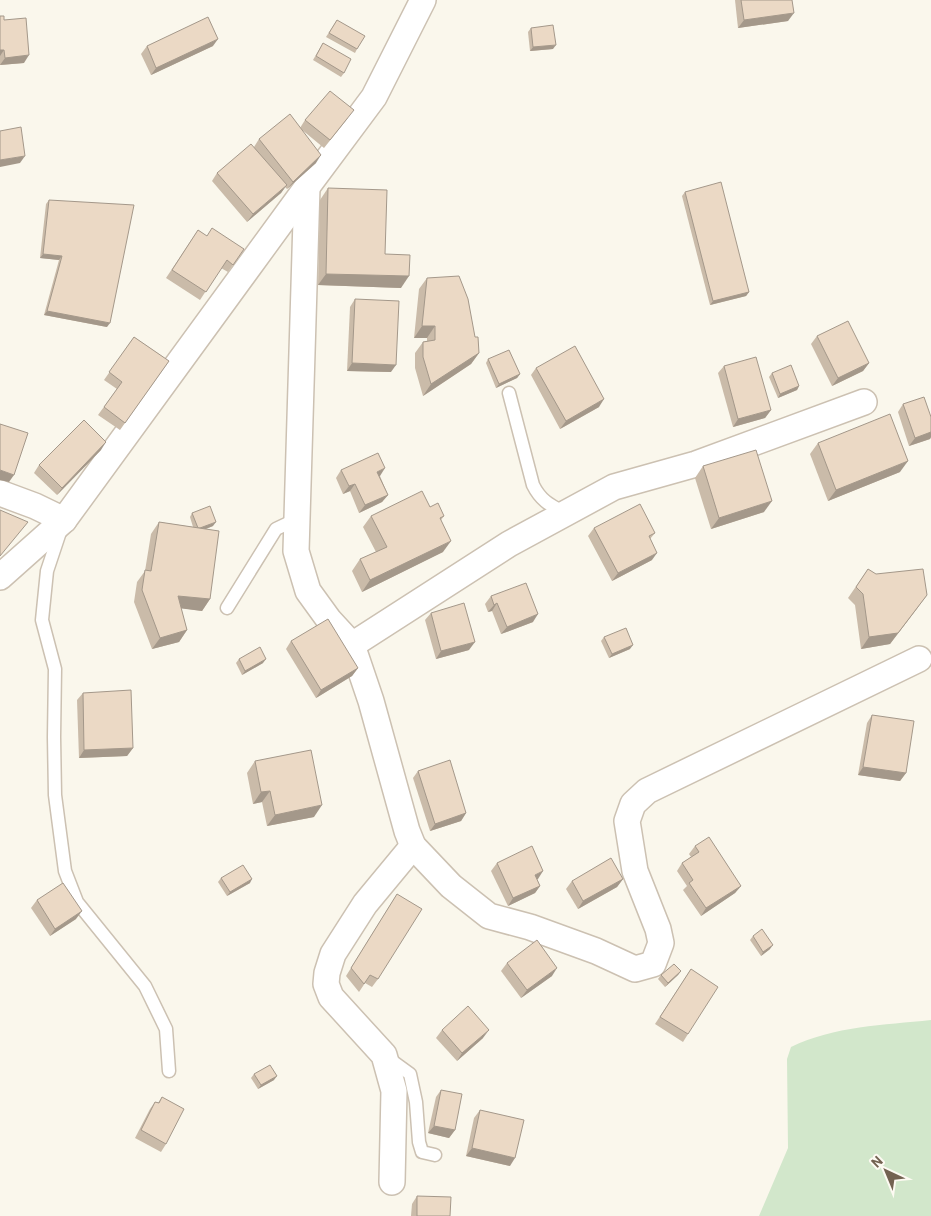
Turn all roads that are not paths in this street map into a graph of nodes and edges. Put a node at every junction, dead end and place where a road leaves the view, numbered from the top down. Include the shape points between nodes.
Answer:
1 (423, 0) edge
2 (307, 187) junction
3 (509, 393) dead end
4 (864, 402) dead end
5 (0, 493) edge
6 (565, 513) junction
7 (297, 519) junction
8 (64, 520) junction
9 (0, 577) edge
10 (227, 608) dead end
11 (352, 645) junction
12 (919, 658) dead end
13 (414, 846) junction
14 (384, 1055) junction
15 (169, 1071) dead end
16 (435, 1155) dead end
17 (392, 1182) dead end

1 - 2 street via 374,97
2 - 7 street
2 - 8 street
3 - 6 lane via 533,485 548,504
4 - 6 street via 696,464 614,487
5 - 8 street
6 - 11 street via 509,544
7 - 10 lane via 276,529
7 - 11 street via 296,551 308,591
8 - 9 street
8 - 15 lane via 47,571 42,620 54,669 55,796 65,872 77,902 145,986 166,1029
11 - 13 street
12 - 13 street via 647,791 633,804 627,821 635,872 661,943 653,964 635,969 530,927 489,916 451,886
13 - 14 street via 365,904 333,954 327,973 326,984 331,998
14 - 16 lane via 410,1074 422,1152
14 - 17 street via 394,1091

